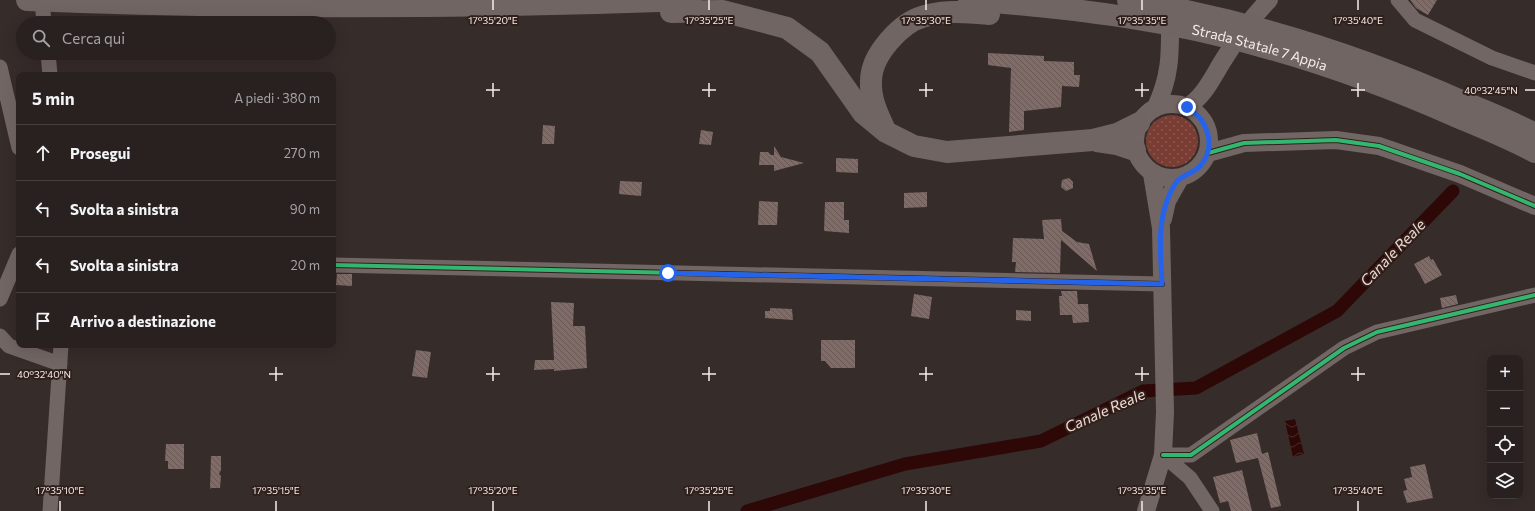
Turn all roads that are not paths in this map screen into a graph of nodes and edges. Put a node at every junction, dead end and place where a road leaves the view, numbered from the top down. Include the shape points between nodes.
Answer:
1 (27, 0) edge
2 (42, 0) edge
3 (691, 0) edge
4 (969, 0) edge
5 (1170, 0) edge
6 (1269, 0) edge
7 (1398, 0) edge
8 (1128, 4) edge
9 (546, 5) junction
10 (43, 16) edge
11 (1290, 46) junction
12 (49, 60) edge
13 (1170, 60) junction
14 (0, 67) edge
15 (50, 72) edge
16 (1535, 73) edge
17 (1156, 107) junction
18 (1194, 114) junction
19 (1139, 123) junction
20 (886, 132) junction
21 (1535, 134) edge
22 (16, 135) edge
23 (1094, 140) junction
24 (1244, 143) junction
25 (1135, 150) junction
26 (1535, 152) edge
27 (1208, 153) junction
28 (1152, 174) junction
29 (1180, 178) junction
30 (1535, 206) edge
31 (1161, 228) junction
32 (16, 261) edge
33 (336, 265) edge
34 (1162, 284) junction
35 (1535, 294) edge
36 (0, 299) edge
37 (0, 336) edge
38 (61, 348) edge
39 (60, 364) junction
40 (1163, 455) junction
41 (50, 511) edge
42 (1146, 511) edge
43 (1212, 511) edge

1 - 9 highway via 121,4 312,6
2 - 10 street
3 - 9 highway
4 - 8 highway, Strada Statale 7 Appia via 1039,5
5 - 13 street
6 - 18 street via 1224,58
7 - 16 street via 1415,20 1492,58
8 - 11 highway, Strada Statale 7 Appia via 1203,32
8 - 20 highway via 1038,17 951,11 923,16 900,29 880,52 870,80 874,107
9 - 20 highway via 610,14 722,11 787,28 820,52 863,113
11 - 21 highway, Strada Statale 7 Appia via 1414,80
11 - 26 highway, Strada Statale 7 Appia
12 - 15 street
13 - 17 street via 1165,88
13 - 18 street via 1176,88
14 - 22 street
17 - 18 street via 1165,105
17 - 19 street
18 - 24 street via 1223,139
18 - 27 street via 1209,144
19 - 23 highway via 1118,134
19 - 25 street via 1134,141
20 - 23 highway via 914,146 947,152
23 - 25 highway
24 - 27 street
24 - 30 street via 1336,140 1379,146 1460,174
25 - 28 street via 1138,160
27 - 29 street via 1201,165
28 - 29 street
28 - 31 street
29 - 31 street via 1167,201
31 - 34 street
32 - 36 street
33 - 34 street
34 - 40 street via 1165,412
35 - 40 street via 1377,332 1344,348 1191,455
37 - 39 street via 9,346
38 - 39 street
39 - 41 street
40 - 42 street
40 - 43 street via 1190,478

